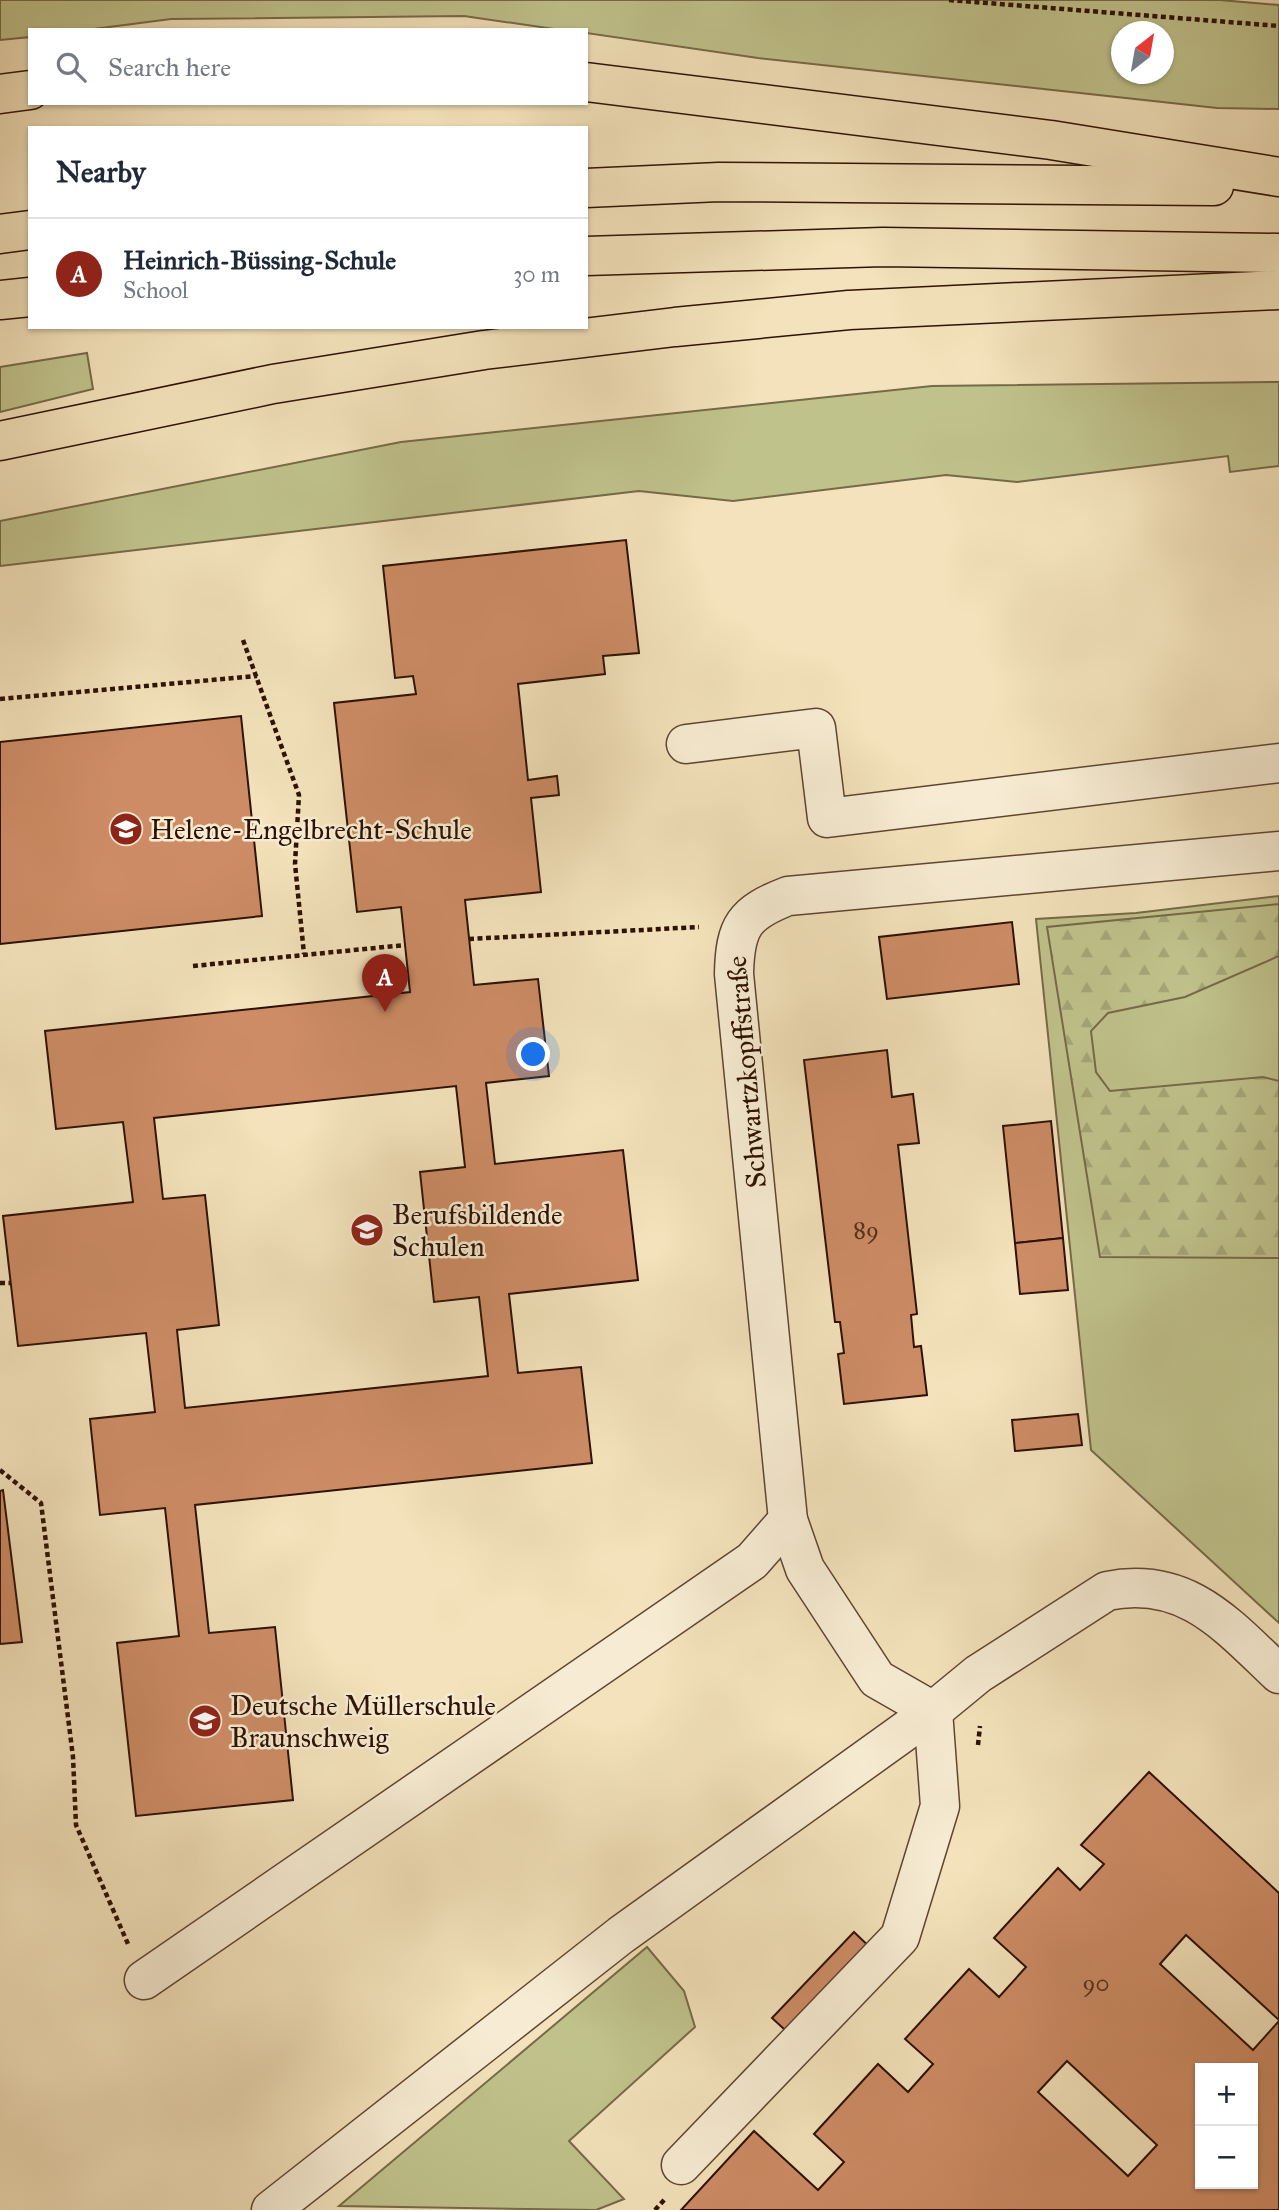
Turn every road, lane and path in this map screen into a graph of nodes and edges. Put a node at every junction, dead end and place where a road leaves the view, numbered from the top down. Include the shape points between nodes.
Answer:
1 (949, 0) edge
2 (1279, 26) edge
3 (588, 82) edge
4 (28, 90) edge
5 (0, 94) edge
6 (1279, 177) edge
7 (1279, 186) edge
8 (588, 188) edge
9 (28, 230) edge
10 (0, 234) edge
11 (1279, 253) edge
12 (588, 256) edge
13 (1279, 290) edge
14 (28, 297) edge
15 (0, 300) edge
16 (0, 441) edge
17 (243, 640) dead end
18 (258, 676) junction
19 (0, 699) edge
20 (686, 744) dead end
21 (1279, 763) edge
22 (1279, 851) edge
23 (742, 925) junction
24 (469, 939) dead end
25 (405, 945) dead end
26 (304, 954) junction
27 (193, 966) dead end
28 (0, 1283) edge
29 (10, 1283) dead end
30 (0, 1470) edge
31 (788, 1520) junction
32 (1279, 1674) edge
33 (933, 1711) junction
34 (144, 1980) joint
35 (681, 2165) dead end
36 (271, 2210) edge

1 - 2 path
3 - 6 highway via 1051,140
4 - 5 highway
7 - 8 highway via 719,182
9 - 10 highway
11 - 12 highway via 883,247
13 - 16 highway via 849,310 675,327 484,350 273,384
14 - 15 highway
17 - 18 path
18 - 19 path
18 - 26 path via 299,795 295,864
20 - 21 lane via 816,728 827,818
22 - 23 lane, Schwartzkopffstraße via 788,896 758,907
23 - 24 path
23 - 31 lane, Schwartzkopffstraße via 734,943 734,974
25 - 26 path
26 - 27 path
28 - 29 path
30 - 34 path via 41,1503 73,1757 76,1825
31 - 33 lane, Schwartzkopffstraße via 805,1569 877,1679
31 - 34 lane via 752,1561
32 - 33 lane via 1209,1612 1178,1594 1130,1586 1107,1591 978,1674
33 - 35 lane via 940,1806 900,1937
33 - 36 lane via 621,1935

